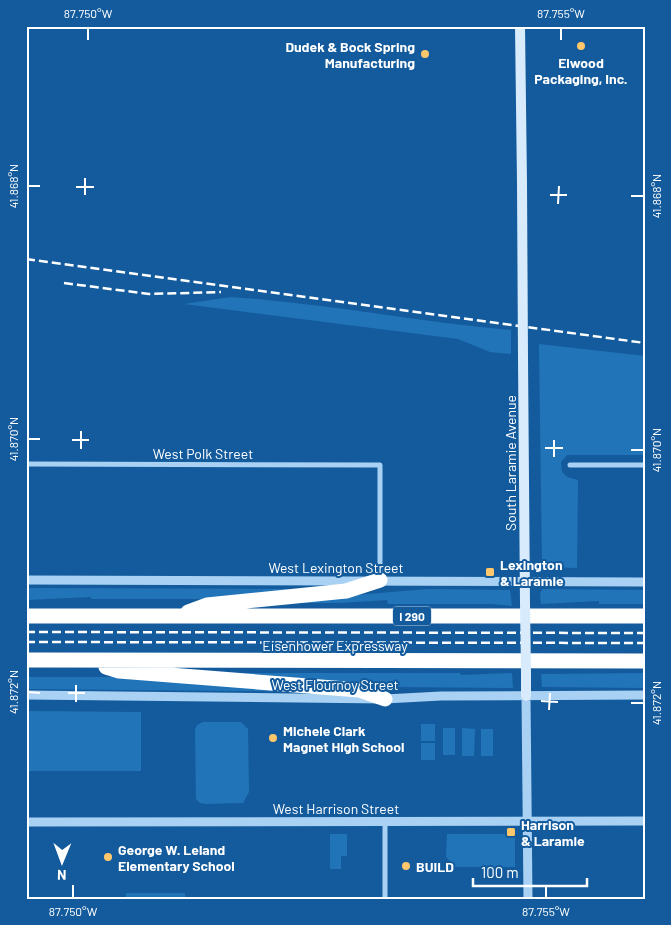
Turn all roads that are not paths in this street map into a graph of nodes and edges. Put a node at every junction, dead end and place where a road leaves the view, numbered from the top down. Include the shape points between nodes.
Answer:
1 (520, 26) edge
2 (26, 464) edge
3 (570, 465) dead end
4 (645, 465) edge
5 (26, 580) edge
6 (380, 580) junction
7 (524, 580) junction
8 (645, 582) edge
9 (178, 615) junction
10 (26, 616) edge
11 (645, 616) edge
12 (26, 660) edge
13 (84, 660) junction
14 (645, 661) edge
15 (26, 695) edge
16 (645, 695) edge
17 (526, 696) junction
18 (385, 699) junction
19 (528, 821) junction
20 (645, 821) edge
21 (26, 822) edge
22 (385, 822) junction
23 (385, 899) edge
24 (528, 899) edge

1 - 7 main road, South Laramie Avenue, bridge
2 - 6 street, West Polk Street via 380,465
3 - 4 street
5 - 6 street, West Lexington Street
6 - 7 street, West Lexington Street
6 - 9 highway via 346,591 207,605
7 - 8 street, West Lexington Street
7 - 17 main road, South Laramie Avenue, bridge
9 - 10 highway, Eisenhower Expressway / I 290
9 - 11 highway, Eisenhower Expressway / I 290
12 - 13 highway, Eisenhower Expressway
13 - 14 highway, Eisenhower Expressway
13 - 18 highway via 119,671 358,690
15 - 18 street, West Flournoy Street
16 - 17 street, West Flournoy Street
17 - 18 street, West Flournoy Street
17 - 19 street, South Laramie Avenue
19 - 20 street, West Harrison Street
19 - 22 street, West Harrison Street
19 - 24 street, South Laramie Avenue
21 - 22 street, West Harrison Street
22 - 23 street

